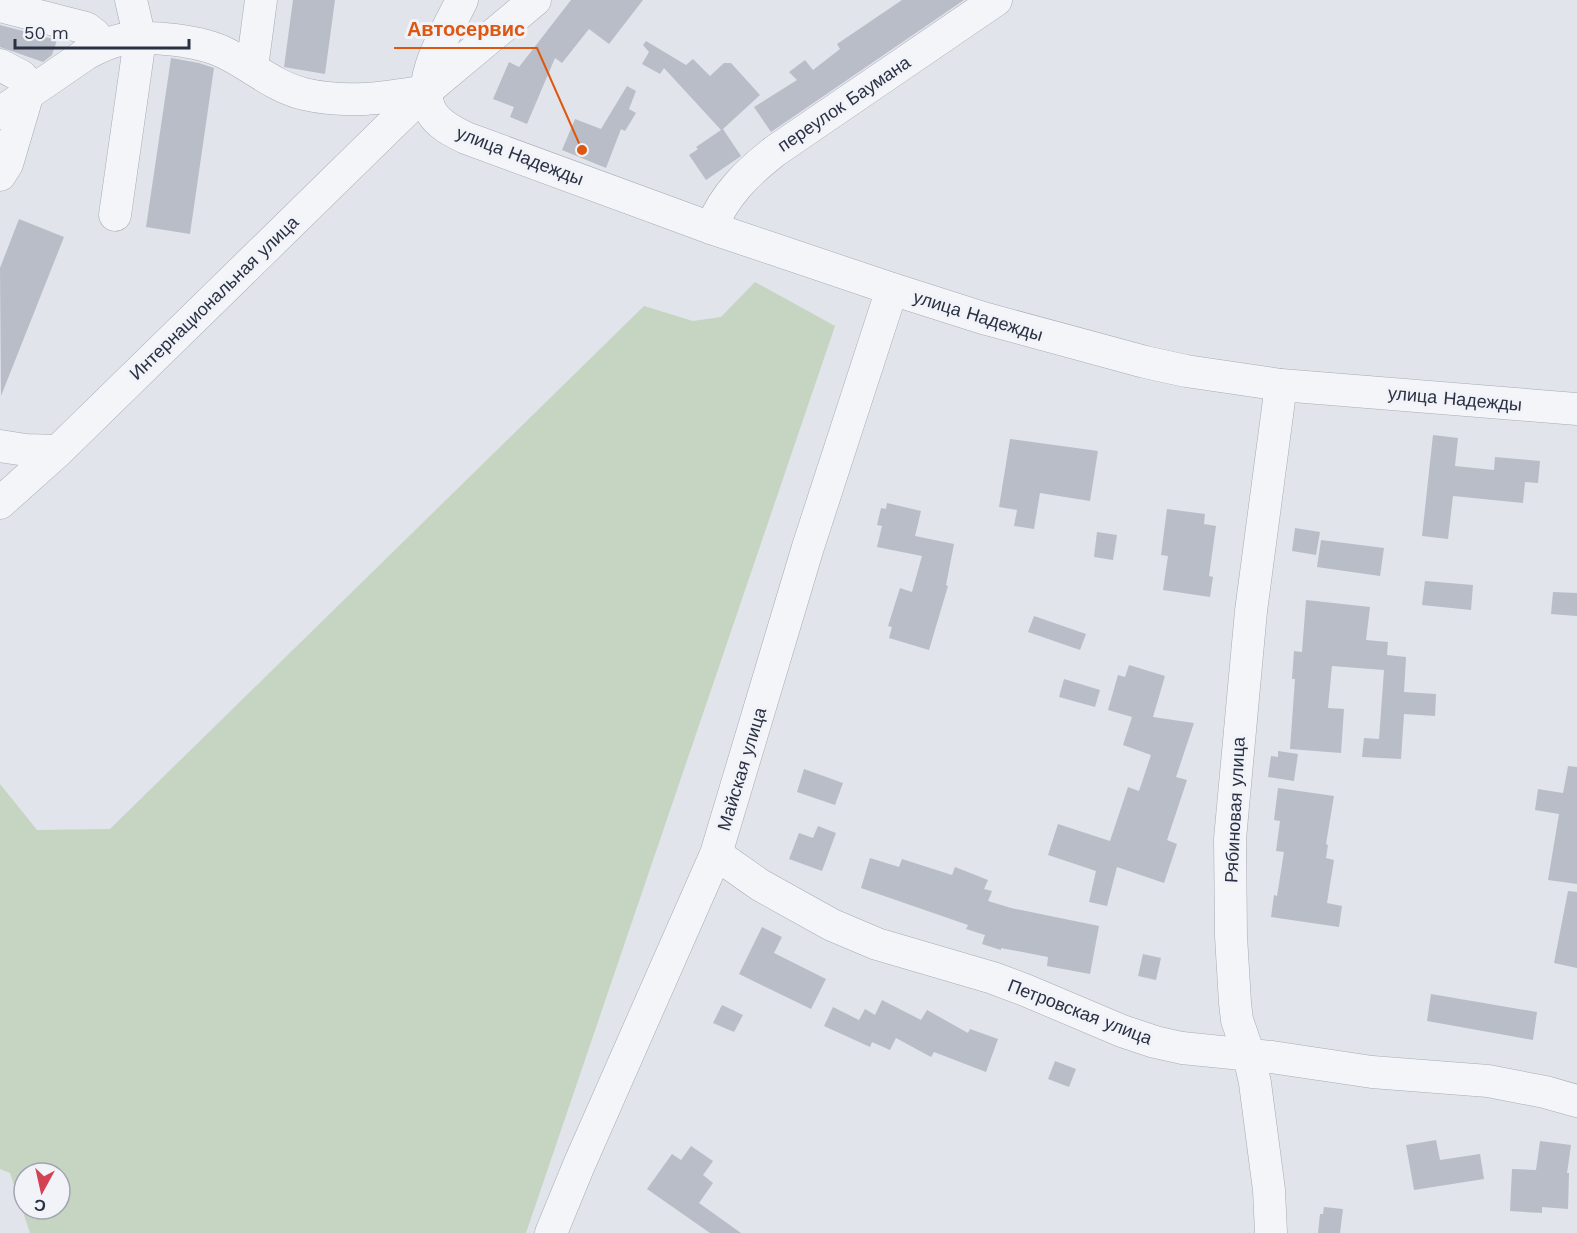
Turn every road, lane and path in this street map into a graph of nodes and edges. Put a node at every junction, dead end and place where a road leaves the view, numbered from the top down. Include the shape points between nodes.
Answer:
1 (131, 0) edge
2 (261, 0) edge
3 (462, 0) edge
4 (535, 0) edge
5 (996, 0) edge
6 (0, 6) edge
7 (140, 39) junction
8 (101, 45) junction
9 (0, 65) edge
10 (252, 68) junction
11 (426, 91) junction
12 (31, 92) junction
13 (0, 113) edge
14 (0, 175) edge
15 (115, 215) dead end
16 (711, 228) junction
17 (892, 289) junction
18 (1281, 385) junction
19 (1577, 409) edge
20 (0, 446) edge
21 (58, 451) junction
22 (0, 503) edge
23 (716, 854) junction
24 (1249, 1055) junction
25 (1577, 1101) edge
26 (551, 1233) edge
27 (1271, 1233) edge

1 - 7 street
2 - 10 street
3 - 11 street via 436,54
4 - 11 street, Интернациональная улица
5 - 16 street, переулок Баумана via 756,166 723,202
6 - 8 street via 86,28
7 - 8 street
7 - 10 street via 203,46 225,52
7 - 15 street
8 - 12 street
9 - 12 street via 21,76
10 - 11 street via 292,90 339,100 371,100
11 - 16 street, улица Надежды via 432,113 451,131
11 - 21 street, Интернациональная улица
12 - 13 street
12 - 14 street via 8,164
16 - 17 street, улица Надежды
17 - 18 street, улица Надежды via 1144,362
17 - 23 street, Майская улица via 808,548
18 - 19 street, улица Надежды
18 - 24 street, Рябиновая улица via 1252,600 1231,814 1235,1003
20 - 21 street
21 - 22 street, Интернациональная улица
23 - 24 street, Петровская улица via 800,909 877,944 1015,986 1155,1042
23 - 26 street, Майская улица
24 - 25 street, Петровская улица via 1372,1072 1488,1081
24 - 27 street, Рябиновая улица via 1265,1156

